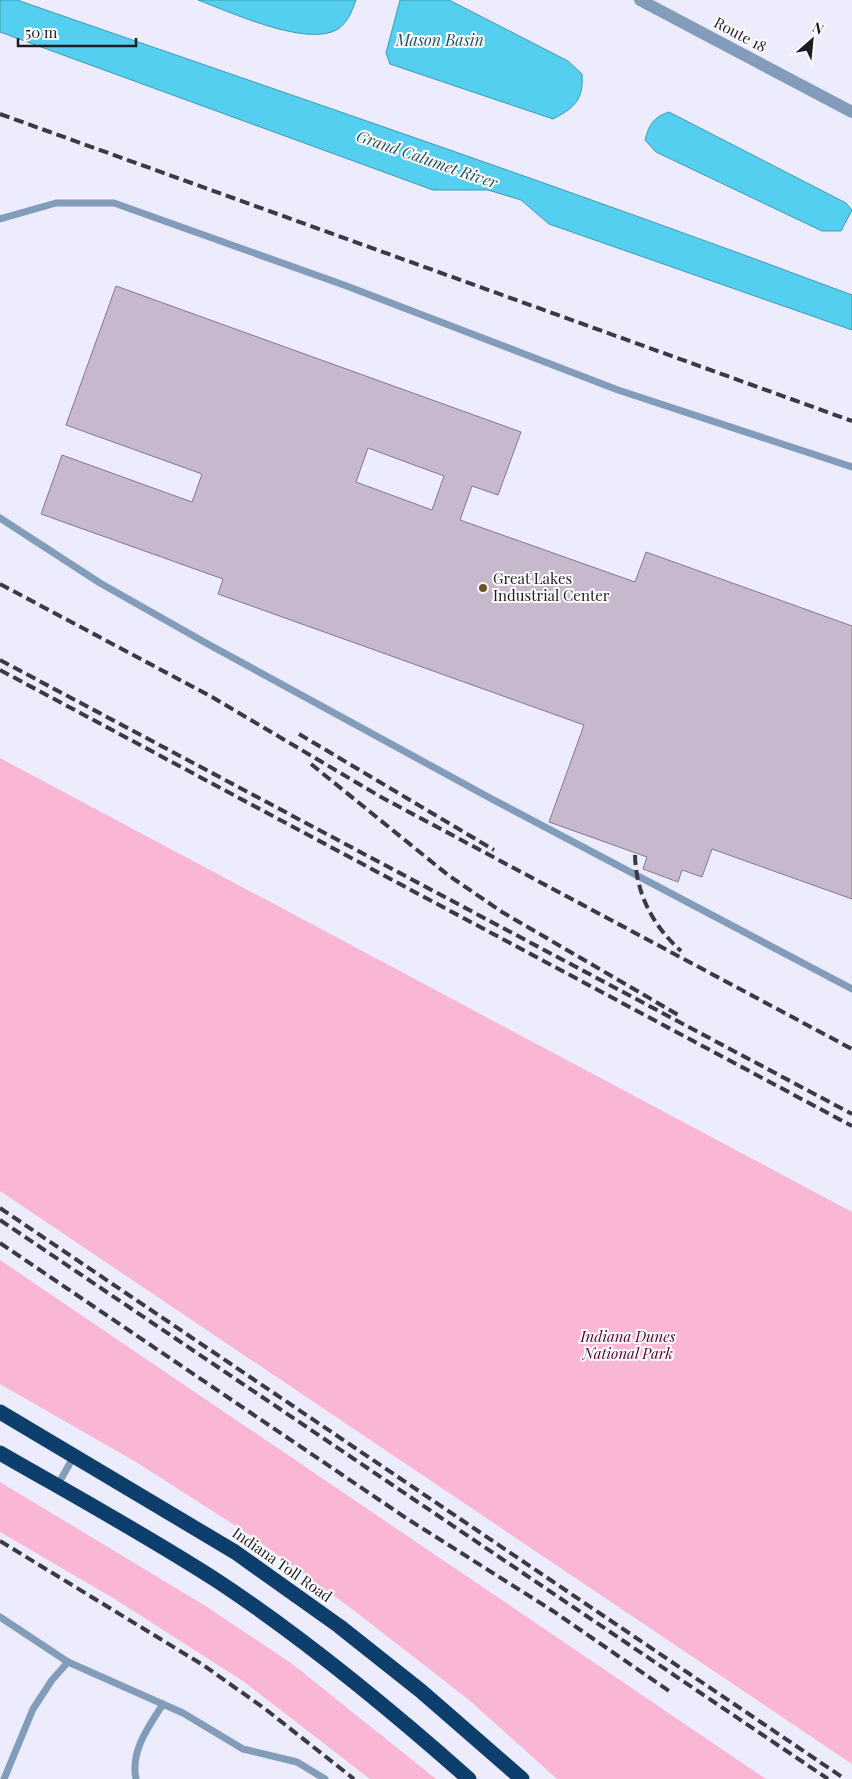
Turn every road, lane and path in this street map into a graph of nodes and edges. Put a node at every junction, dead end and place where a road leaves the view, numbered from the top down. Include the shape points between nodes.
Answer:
1 (640, 0) edge
2 (852, 112) edge
3 (0, 219) edge
4 (852, 467) edge
5 (0, 518) edge
6 (852, 989) edge
7 (0, 1412) edge
8 (0, 1453) edge
9 (74, 1456) junction
10 (57, 1486) junction
11 (0, 1617) edge
12 (68, 1662) junction
13 (163, 1704) junction
14 (4, 1779) edge
15 (136, 1779) edge
16 (326, 1779) edge
17 (469, 1779) edge
18 (522, 1779) edge

1 - 2 street, Route 18
3 - 4 lane via 56,203 114,203 344,285 618,390
5 - 6 lane via 100,583 206,643
7 - 9 highway, Indiana Toll Road
8 - 10 highway
9 - 10 lane
9 - 18 highway, Indiana Toll Road via 235,1552 338,1626 428,1697
10 - 17 highway via 218,1582 318,1653 401,1719
11 - 12 lane
12 - 13 lane
12 - 14 lane via 33,1709
13 - 15 lane via 140,1744 135,1760
13 - 16 lane via 243,1749 297,1762

